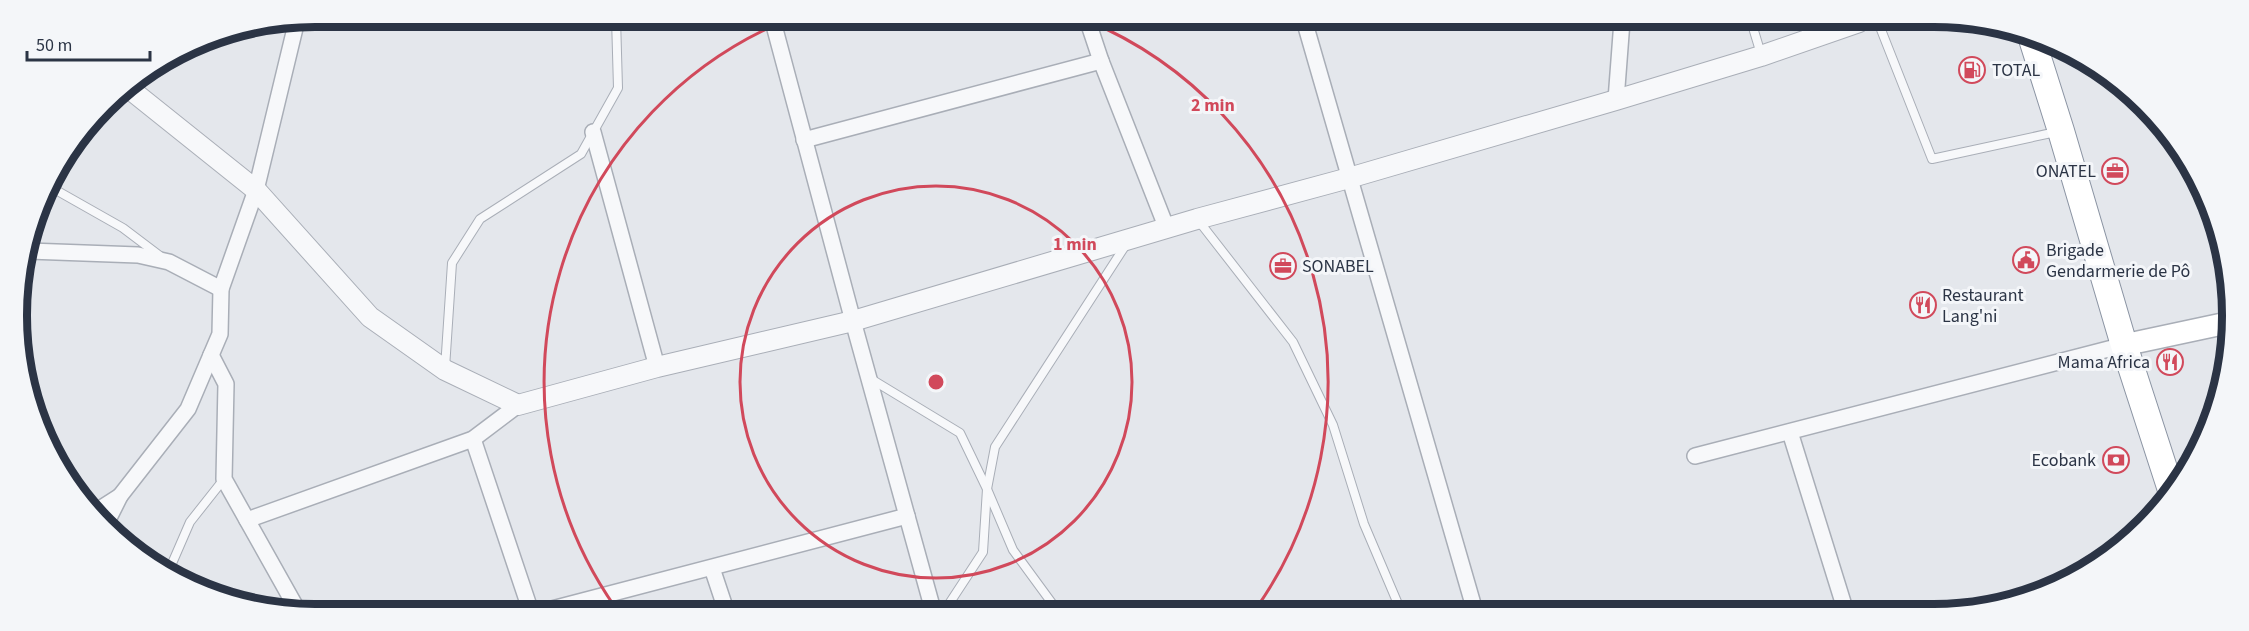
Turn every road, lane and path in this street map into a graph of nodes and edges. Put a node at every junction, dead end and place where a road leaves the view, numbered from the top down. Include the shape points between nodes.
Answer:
1 (616, 27) edge
2 (774, 27) edge
3 (1090, 27) edge
4 (1306, 27) edge
5 (1622, 27) edge
6 (1753, 27) edge
7 (1845, 27) edge
8 (1880, 27) edge
9 (295, 28) edge
10 (2034, 45) edge
11 (1761, 56) junction
12 (1101, 61) junction
13 (134, 92) edge
14 (1616, 100) junction
15 (2061, 131) junction
16 (593, 132) junction
17 (804, 140) junction
18 (1350, 178) junction
19 (56, 190) edge
20 (256, 190) junction
21 (1197, 219) junction
22 (1167, 229) junction
23 (1129, 240) junction
24 (35, 251) edge
25 (169, 262) junction
26 (221, 289) junction
27 (853, 321) junction
28 (2222, 324) edge
29 (2124, 345) junction
30 (211, 355) junction
31 (657, 367) junction
32 (445, 370) junction
33 (868, 378) junction
34 (518, 405) junction
35 (1790, 432) junction
36 (473, 439) junction
37 (1695, 456) dead end
38 (224, 479) junction
39 (2168, 482) edge
40 (987, 489) junction
41 (120, 496) junction
42 (101, 508) edge
43 (907, 516) junction
44 (109, 518) edge
45 (247, 520) junction
46 (171, 565) edge
47 (712, 568) junction
48 (294, 603) edge
49 (528, 604) edge
50 (572, 604) edge
51 (724, 604) edge
52 (931, 604) edge
53 (949, 604) edge
54 (1052, 604) edge
55 (1398, 604) edge
56 (1473, 604) edge
57 (1844, 604) edge

1 - 16 lane via 618,88
2 - 17 street
3 - 12 street
4 - 18 street
5 - 14 street
6 - 11 lane
7 - 11 street
8 - 15 lane via 1932,159
9 - 20 street
10 - 15 highway
11 - 14 street
12 - 17 street
12 - 22 street
13 - 20 street
14 - 18 street
15 - 29 highway
16 - 31 street
16 - 32 lane via 581,154 480,219 452,263
17 - 27 street
18 - 21 street
18 - 56 street
19 - 25 lane via 123,228
20 - 26 street
20 - 32 street via 370,317
21 - 22 street
21 - 55 lane via 1293,342 1332,425 1364,524
22 - 23 street
23 - 27 street
23 - 40 lane via 995,447
24 - 25 street via 138,255
25 - 26 street
26 - 30 street via 220,334
27 - 31 street
27 - 33 street
28 - 29 main road
29 - 35 street
29 - 39 highway
30 - 38 street via 226,384
30 - 41 street via 188,409
31 - 34 street
32 - 34 street
33 - 40 lane via 960,433
33 - 43 street
34 - 36 street
35 - 37 street
35 - 57 street
36 - 45 street
36 - 49 street
38 - 45 street
38 - 46 lane via 190,522
40 - 53 lane via 983,552
40 - 54 lane via 1013,550
41 - 42 street
41 - 44 street
43 - 47 street
43 - 52 street
45 - 48 street
47 - 50 street
47 - 51 street

